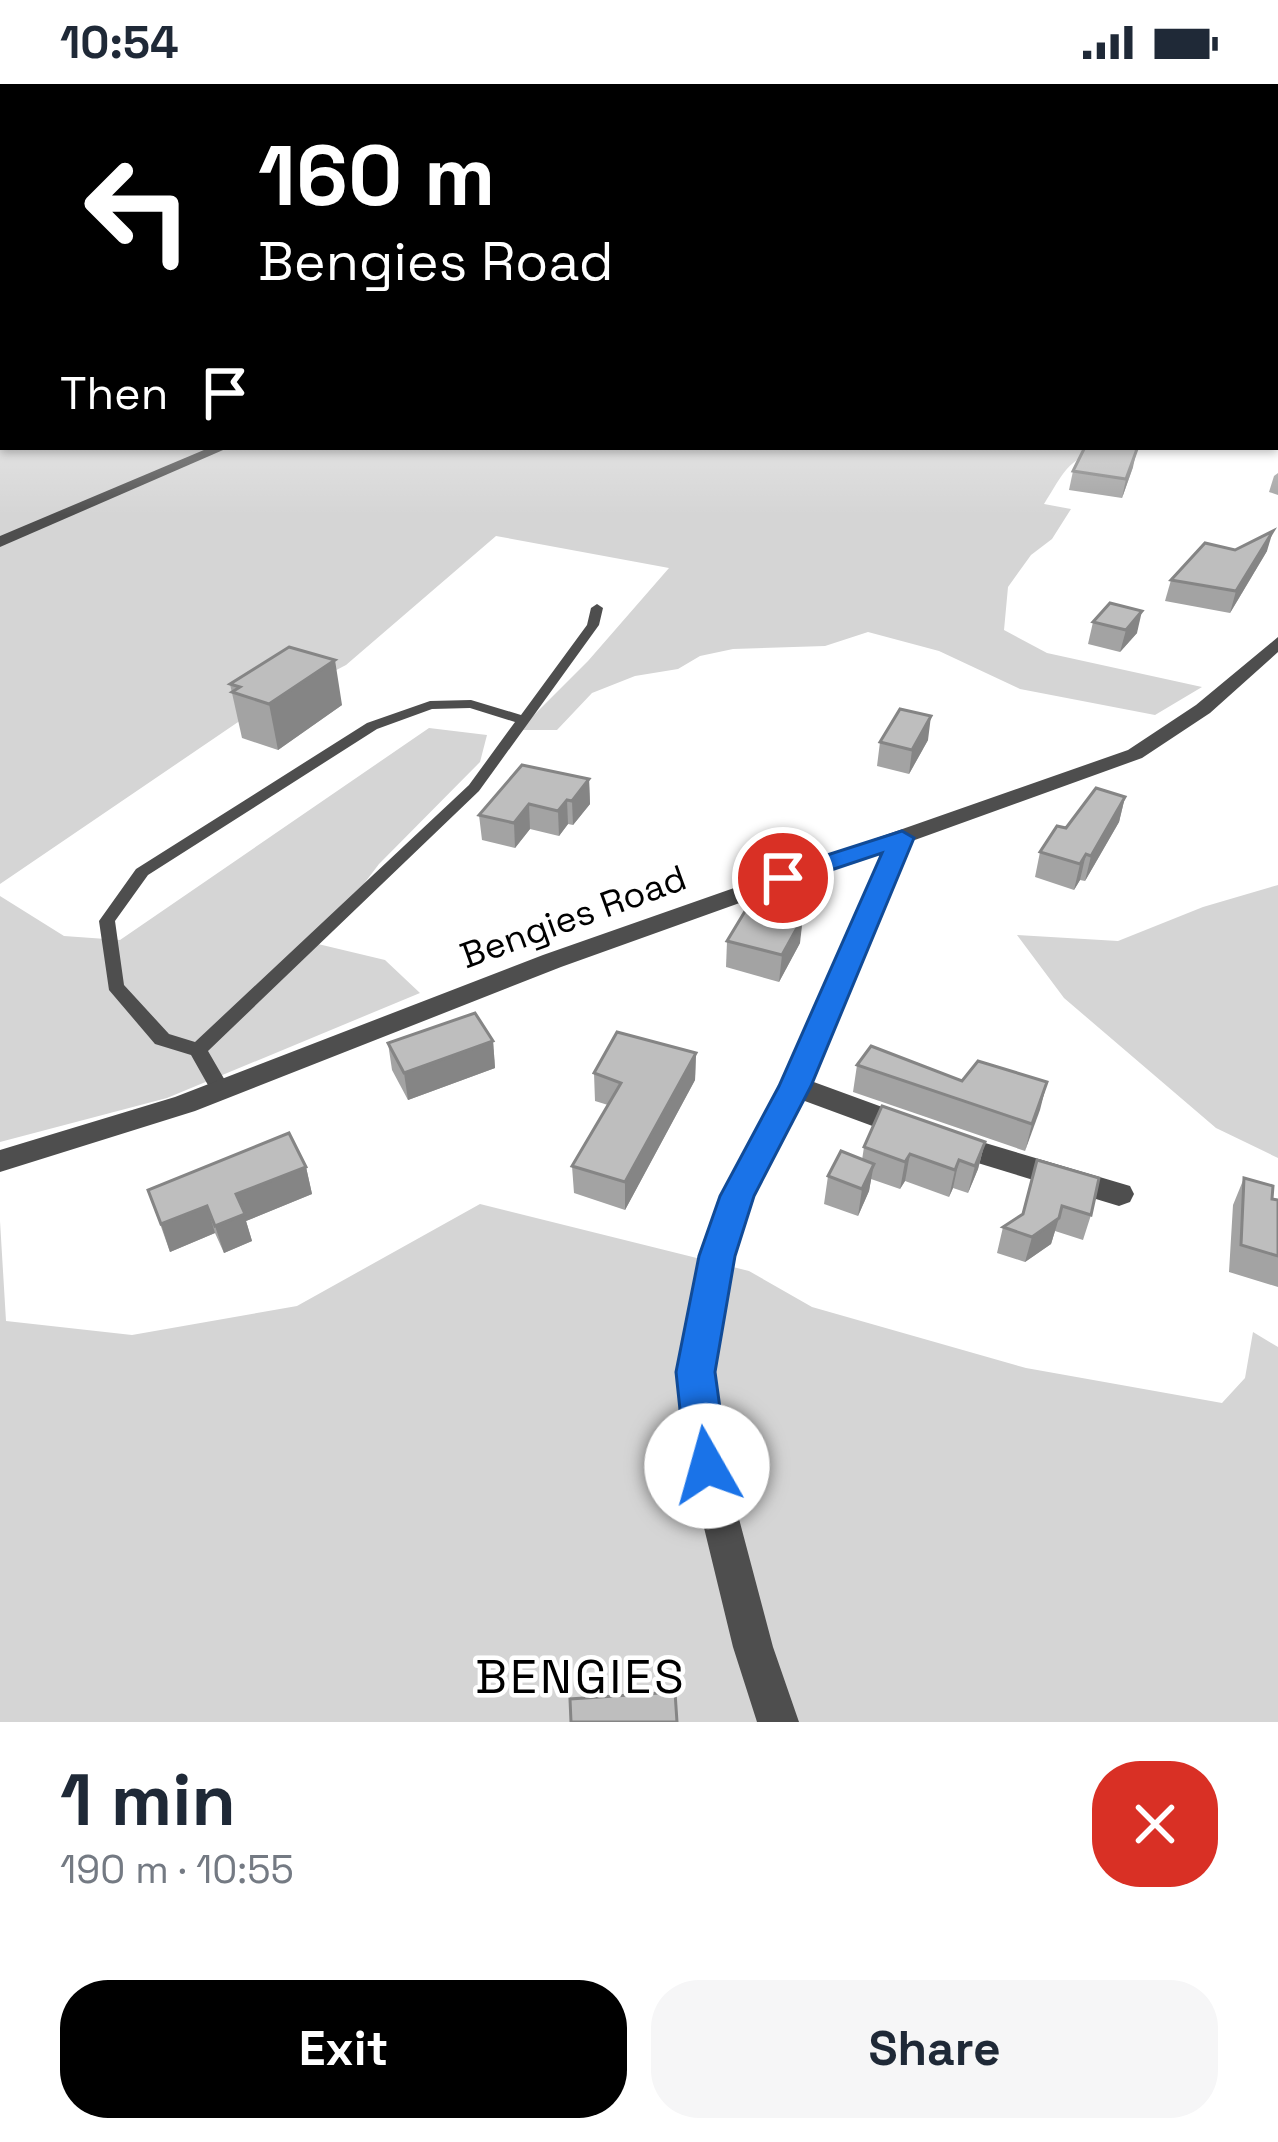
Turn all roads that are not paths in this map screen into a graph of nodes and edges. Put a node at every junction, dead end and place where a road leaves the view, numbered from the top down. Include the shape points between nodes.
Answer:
1 (216, 450) edge
2 (0, 542) edge
3 (597, 608) dead end
4 (1278, 642) edge
5 (524, 720) junction
6 (902, 838) junction
7 (198, 1050) junction
8 (795, 1086) junction
9 (220, 1089) junction
10 (0, 1160) edge
11 (1119, 1194) dead end
12 (778, 1722) edge

1 - 2 street
3 - 5 lane
4 - 6 street, Bengies Road via 1135,754
5 - 7 lane via 474,788
5 - 7 lane via 471,704 430,705 372,726 142,872 107,921 115,986 162,1039
6 - 8 street
6 - 9 street, Bengies Road
7 - 9 lane
8 - 11 street via 967,1150
8 - 12 street via 737,1196 706,1300 695,1372 707,1466
9 - 10 street, Bengies Road

